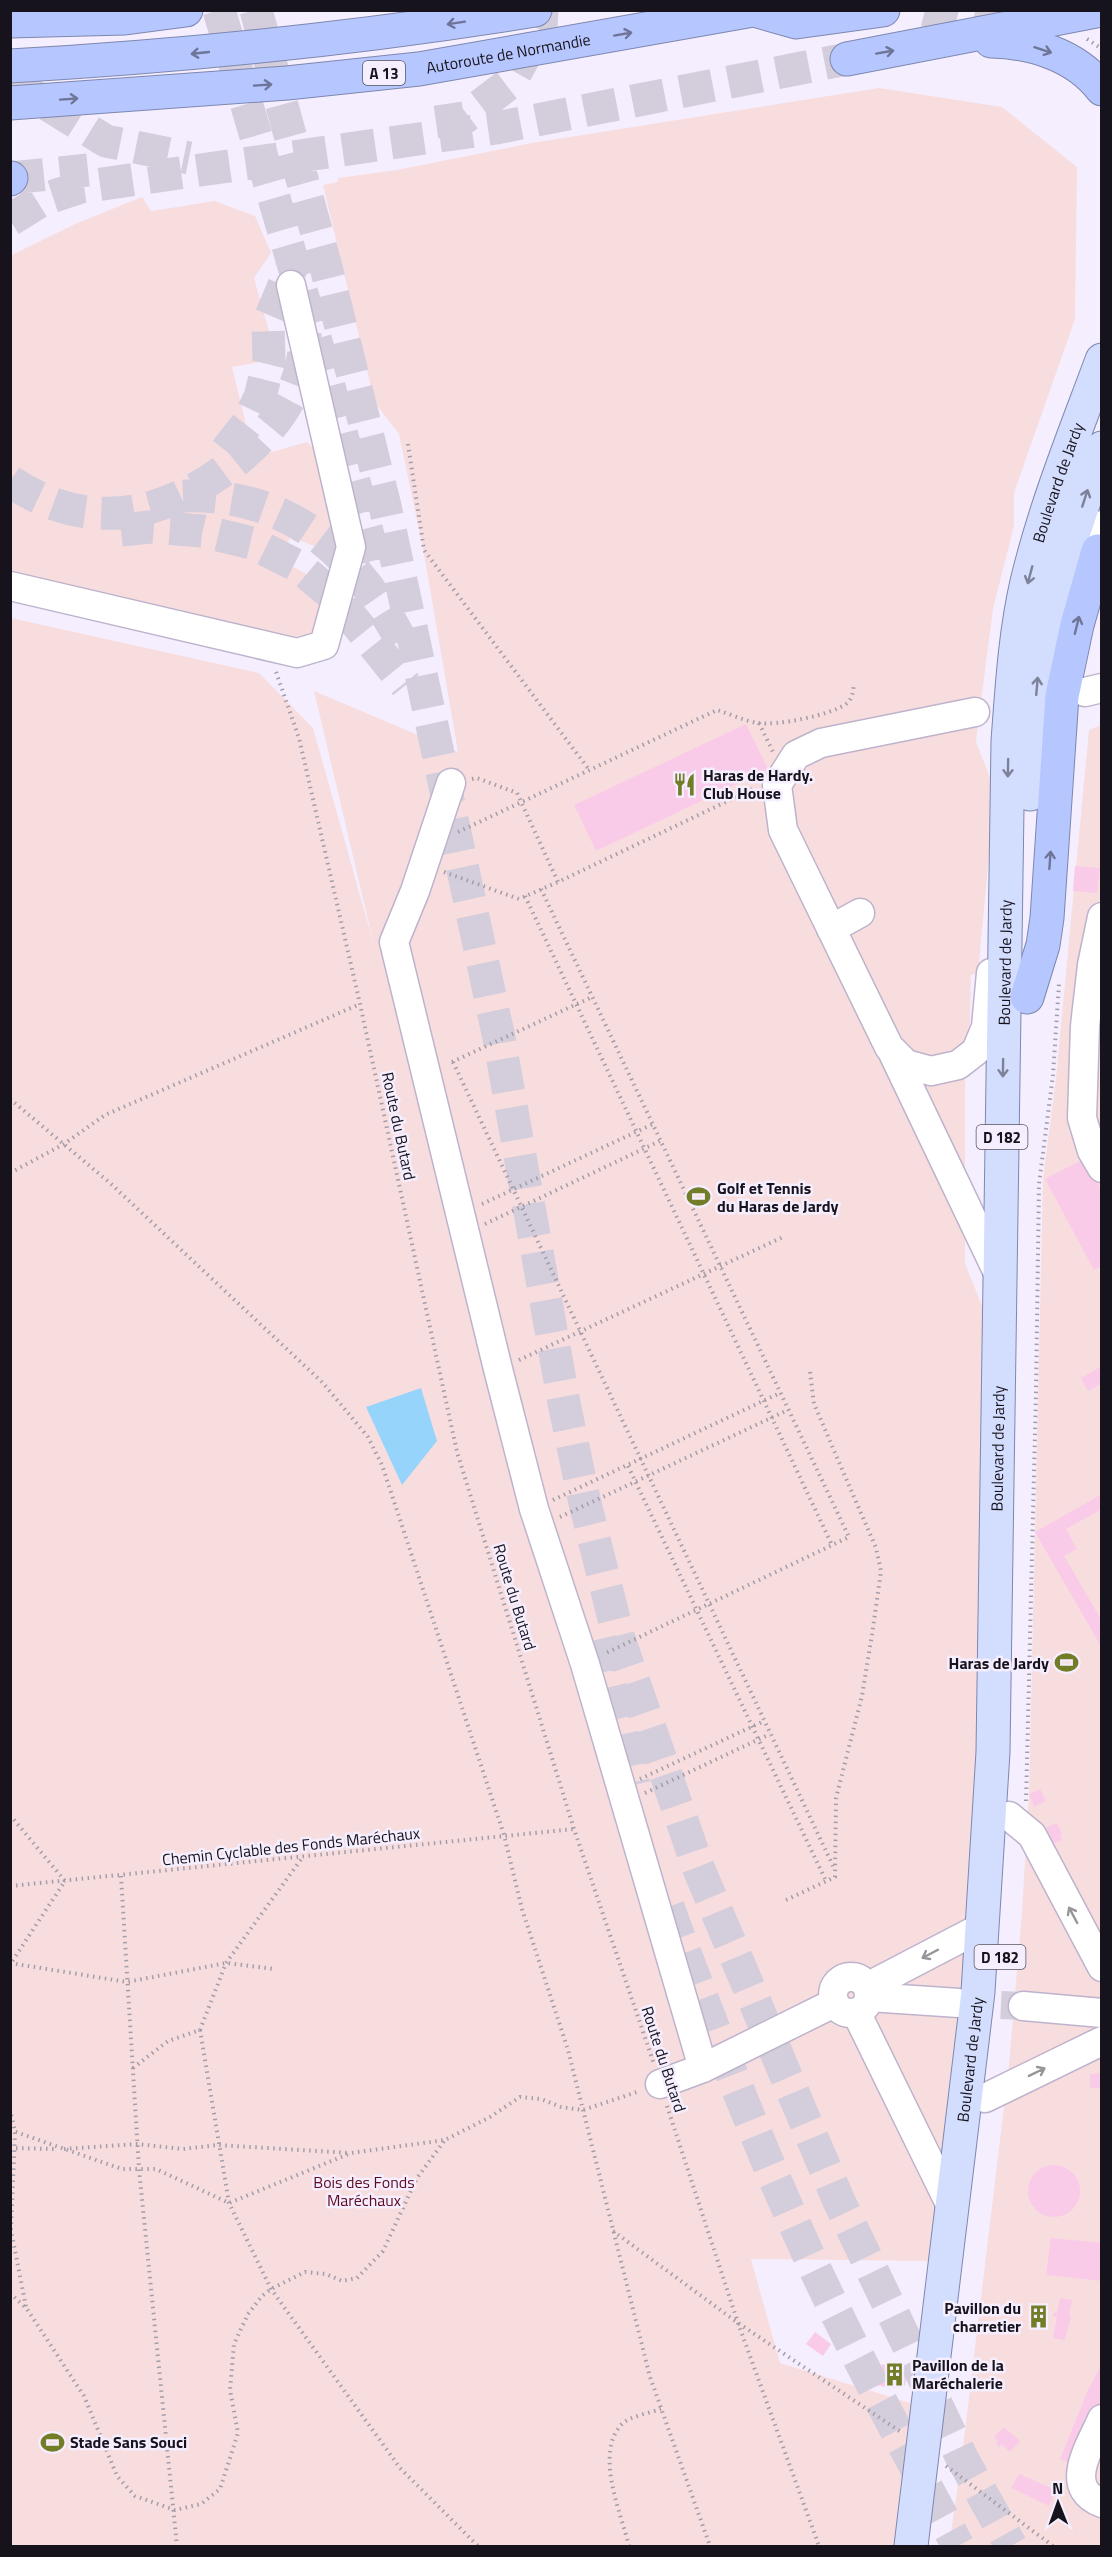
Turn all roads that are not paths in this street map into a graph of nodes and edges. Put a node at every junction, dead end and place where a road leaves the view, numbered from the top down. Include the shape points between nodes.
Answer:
1 (186, 10) edge
2 (535, 10) edge
3 (754, 10) edge
4 (883, 10) edge
5 (1101, 10) edge
6 (10, 21) edge
7 (923, 45) junction
8 (847, 59) tunnel mouth
9 (10, 66) edge
10 (1101, 89) edge
11 (10, 103) edge
12 (291, 285) tunnel mouth
13 (1101, 360) edge
14 (1101, 448) edge
15 (1100, 538) edge
16 (1058, 583) junction
17 (10, 586) edge
18 (975, 712) dead end
19 (1030, 755) junction
20 (451, 783) road end
21 (1054, 800) junction
22 (1007, 828) junction
23 (860, 913) dead end
24 (1101, 917) edge
25 (831, 929) junction
26 (1027, 996) junction
27 (898, 1056) junction
28 (1101, 1168) edge
29 (1000, 1277) junction
30 (1018, 1810) junction
31 (982, 1927) junction
32 (1101, 1966) edge
33 (856, 2000) junction
34 (959, 2003) tunnel mouth
35 (1023, 2006) tunnel mouth
36 (1101, 2013) edge
37 (1101, 2041) edge
38 (703, 2068) junction
39 (660, 2084) road end
40 (985, 2098) junction
41 (952, 2208) junction
42 (1101, 2419) edge
43 (932, 2454) junction
44 (1101, 2503) edge
45 (911, 2547) edge
46 (931, 2547) edge

1 - 6 highway via 125,18
2 -> 9 highway via 419,29 295,43
3 - 4 highway via 796,22
11 -> 3 highway, Autoroute de Normandie / A 13 via 287,84 419,69
5 - 7 highway
8 -> 7 highway
7 -> 10 highway via 982,41 1025,44 1070,62
12 - 17 lane via 351,547 324,645 297,653
13 -> 22 main road, Boulevard de Jardy / D 182 via 1027,582 1014,667
16 -> 14 main road, Boulevard de Jardy / D 182
15 - 16 lane via 1085,536
21 -> 15 highway via 1068,661
19 -> 16 main road, Boulevard de Jardy / D 182 via 1040,659
18 - 25 lane via 821,743 796,755 777,785 783,830
19 - 21 lane via 1047,776
19 - 26 main road, Boulevard de Jardy / D 182
20 - 38 lane via 394,942 537,1517 585,1664
26 -> 21 highway via 1043,945
22 - 27 lane via 986,1027 975,1051 958,1065 931,1071
22 -> 29 main road, Boulevard de Jardy / D 182
23 - 25 lane
24 - 28 lane via 1085,1026 1082,1118
25 - 27 lane
26 - 30 main road, Boulevard de Jardy / D 182 via 1013,1753
27 - 29 lane
29 - 31 main road, Boulevard de Jardy / D 182 via 993,1752
32 -> 30 lane
30 - 40 main road, Boulevard de Jardy / D 182
31 -> 33 lane
31 - 41 main road, Boulevard de Jardy / D 182
33 - 34 lane
33 - 38 lane
33 - 41 lane
35 - 36 lane
40 -> 37 lane
38 - 39 lane
40 - 43 main road, Boulevard de Jardy / D 182
41 - 43 main road, Boulevard de Jardy / D 182
42 - 44 lane via 1080,2471 1080,2484
43 - 45 main road, Boulevard de Jardy / D 182
43 - 46 main road, Boulevard de Jardy / D 182

